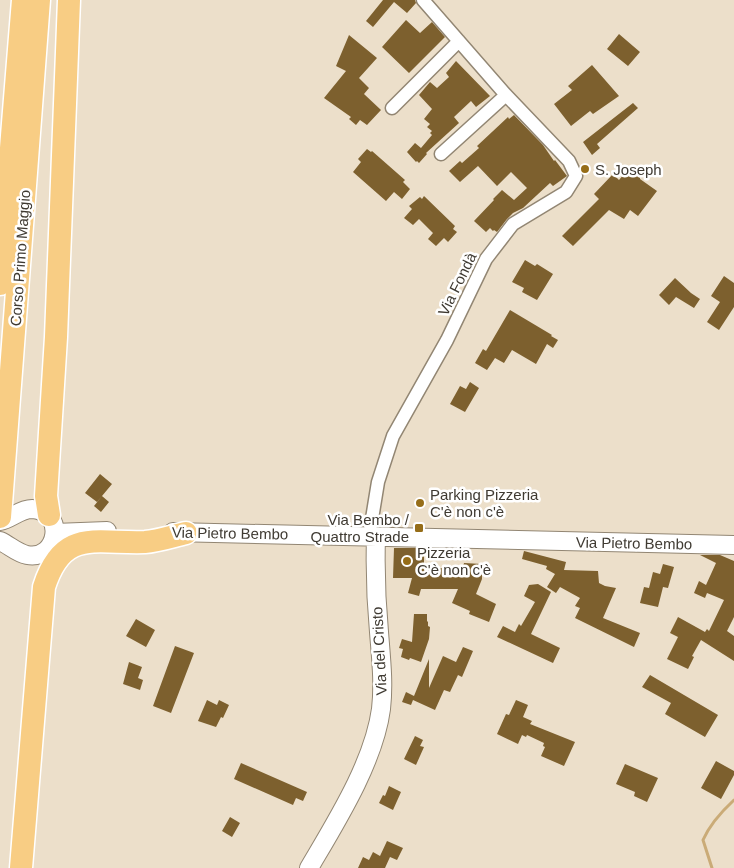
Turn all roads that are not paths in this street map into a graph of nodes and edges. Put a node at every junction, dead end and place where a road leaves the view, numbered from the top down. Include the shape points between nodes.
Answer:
1 (22, 0) edge
2 (39, 0) edge
3 (69, 0) edge
4 (423, 0) edge
5 (459, 41) junction
6 (506, 94) junction
7 (392, 108) dead end
8 (441, 154) dead end
9 (14, 219) junction
10 (0, 284) edge
11 (0, 517) edge
12 (0, 521) edge
13 (52, 524) junction
14 (186, 533) junction
15 (373, 537) junction
16 (0, 541) edge
17 (734, 545) edge
18 (43, 552) junction
19 (44, 586) junction
20 (21, 868) edge
21 (309, 868) edge

1 - 9 highway, Corso Primo Maggio
2 - 9 highway, Corso Primo Maggio
3 - 13 highway via 56,337 46,496
4 - 5 street, Via Fondà
5 - 6 street, Via Fondà
5 - 7 street
6 - 8 street
6 - 15 street, Via Fondà via 569,161 576,176 566,192 513,224 486,259 448,340 393,436 378,482
9 - 10 highway, Corso Primo Maggio
9 - 11 highway, Corso Primo Maggio
12 - 13 main road, Via Pietro Bembo via 30,509 43,511
13 - 14 main road, Via Pietro Bembo via 108,531
13 - 18 main road via 52,543
14 - 15 main road, Via Pietro Bembo
14 - 19 highway via 146,542 81,542 63,552 53,564
15 - 17 main road, Via Pietro Bembo
15 - 21 main road, Via del Cristo via 381,710 364,765
16 - 18 main road via 28,556
18 - 19 highway via 40,570
19 - 20 highway

